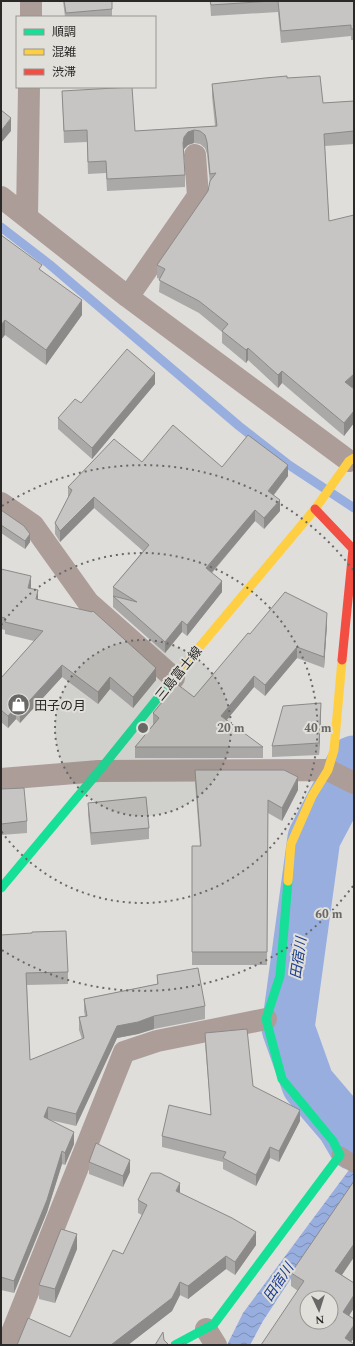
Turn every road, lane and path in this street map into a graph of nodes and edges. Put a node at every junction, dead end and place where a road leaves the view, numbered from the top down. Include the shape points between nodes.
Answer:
1 (31, 1) edge
2 (31, 16) edge
3 (30, 88) edge
4 (195, 155) dead end
5 (1, 197) edge
6 (27, 217) junction
7 (128, 297) junction
8 (347, 464) edge
9 (1, 503) edge
10 (315, 508) junction
11 (174, 678) junction
12 (328, 770) junction
13 (99, 771) junction
14 (1, 779) edge
15 (354, 783) edge
16 (1, 888) edge
17 (266, 1019) junction
18 (340, 1155) junction
19 (354, 1164) edge
20 (212, 1338) edge
21 (7, 1345) edge
22 (175, 1345) edge

1 - 2 street
3 - 6 street
4 - 7 street via 198,196
5 - 6 street
6 - 7 street
7 - 8 street
8 - 10 street, 三島富士線
9 - 11 street via 33,525 88,602
10 - 11 street, 三島富士線
10 - 12 street via 353,550 334,750
11 - 13 street, 三島富士線
12 - 13 street
12 - 15 street
12 - 17 street via 312,796 291,844 280,976
13 - 14 street
13 - 16 street, 三島富士線
17 - 18 street via 282,1079 333,1141
17 - 21 street via 157,1041 124,1052
18 - 19 lane
18 - 20 street via 214,1324
20 - 22 street

